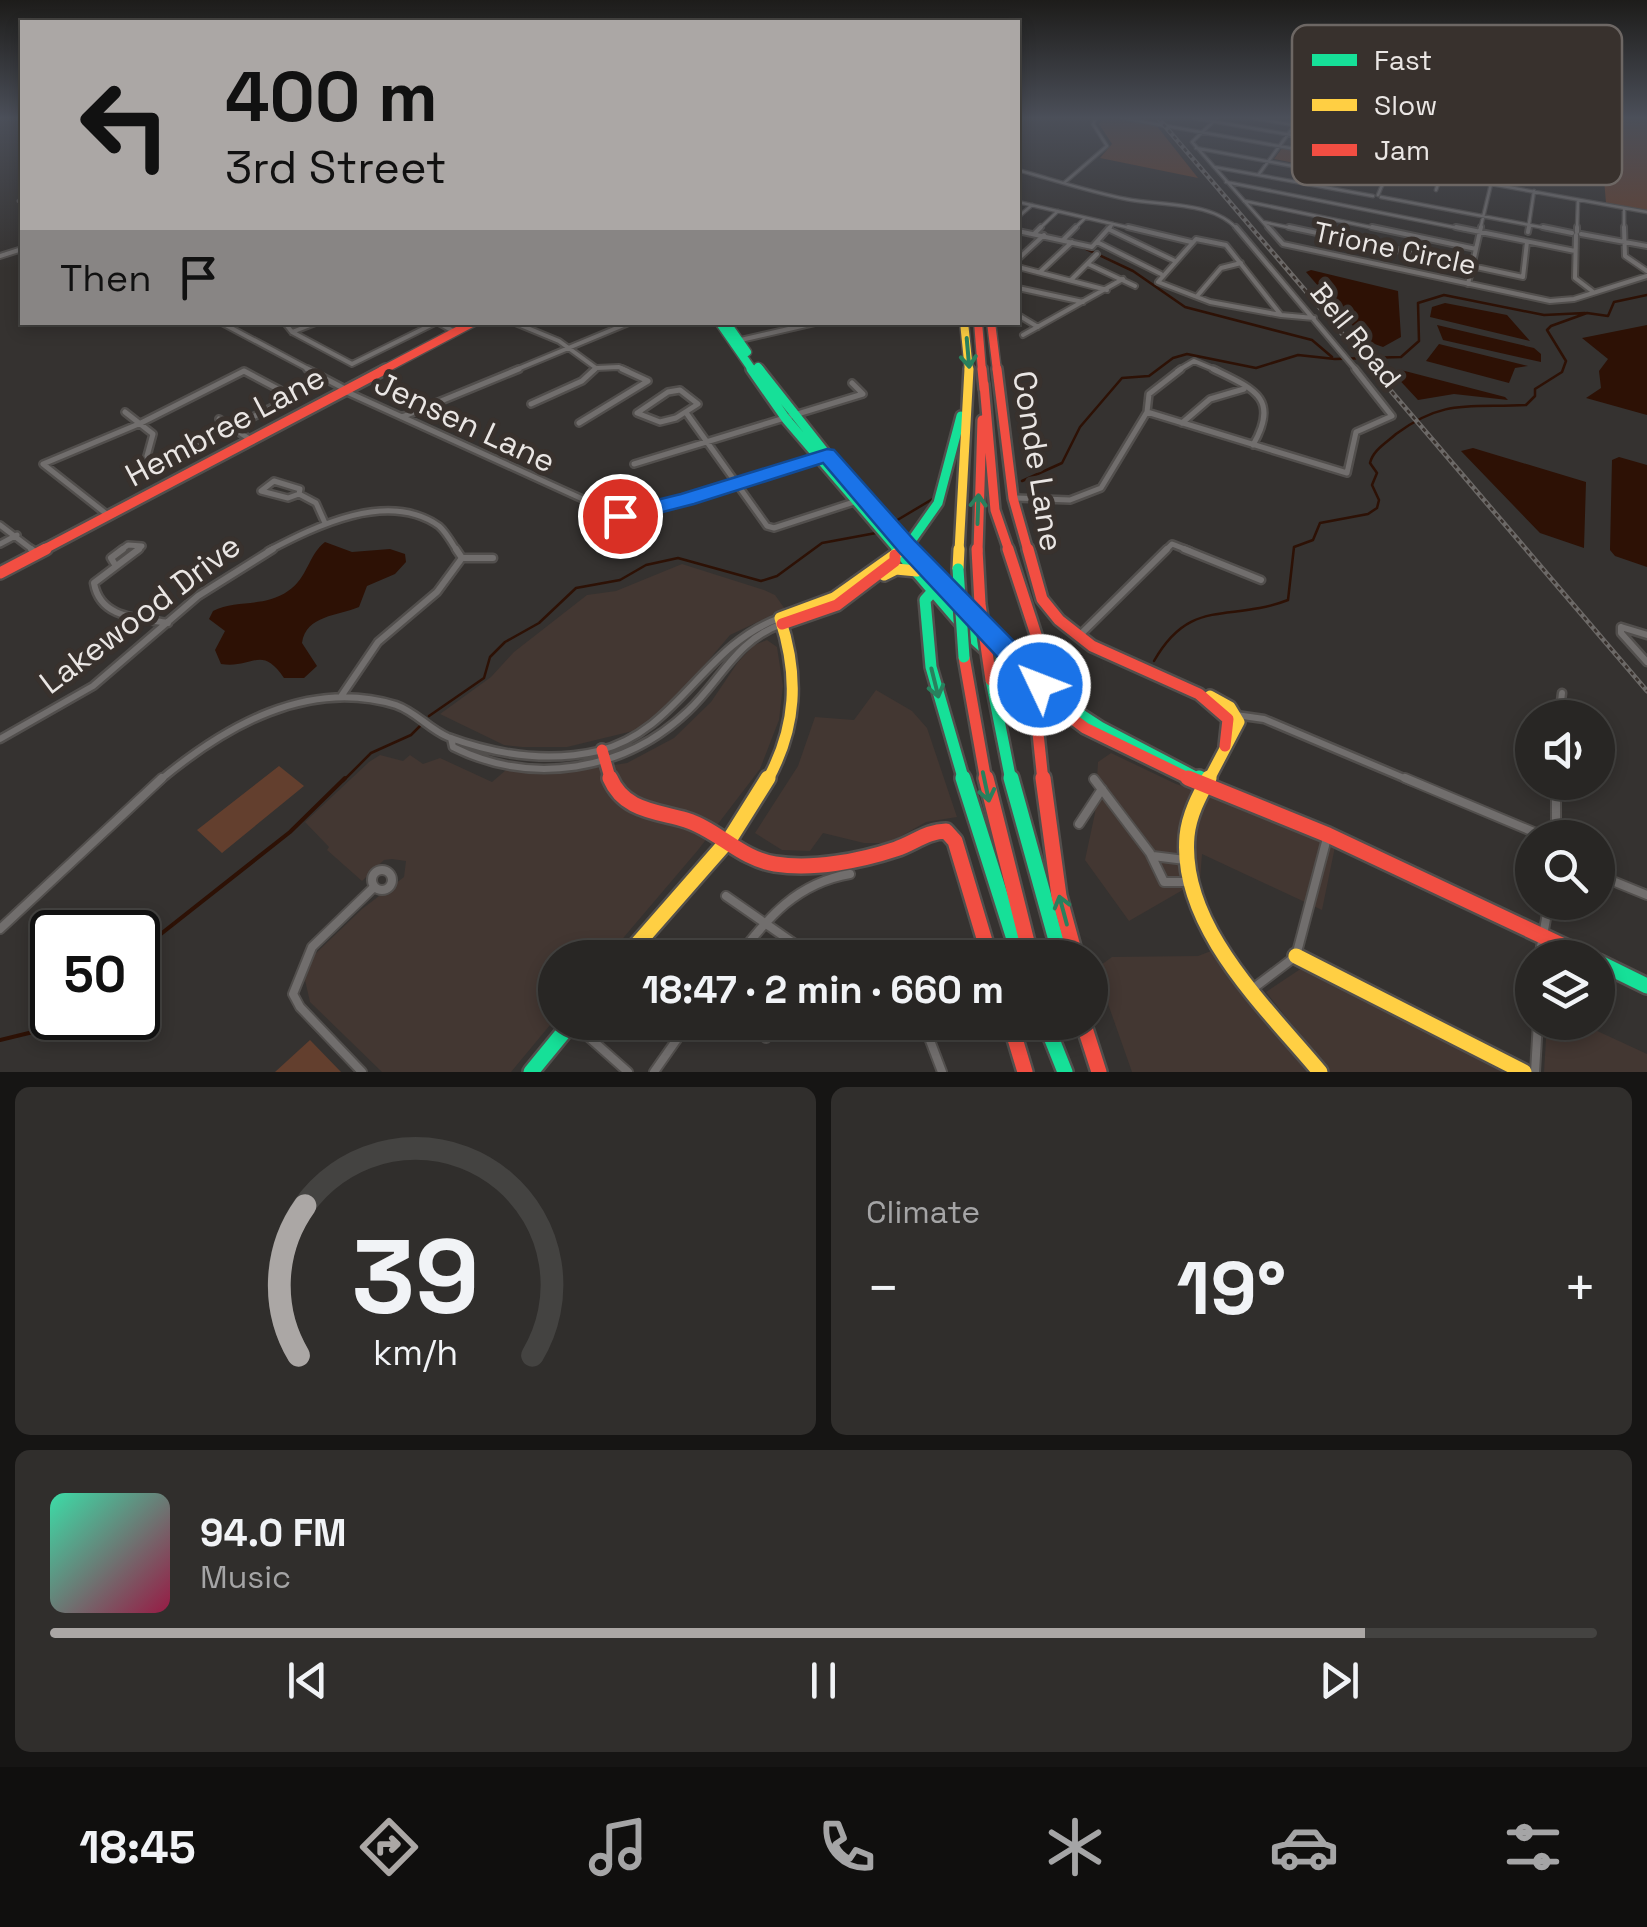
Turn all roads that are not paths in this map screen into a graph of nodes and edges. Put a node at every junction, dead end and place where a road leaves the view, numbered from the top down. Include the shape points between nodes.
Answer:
1 (1081, 168) edge
2 (1214, 168) edge
3 (1220, 168) edge
4 (1264, 168) edge
5 (1020, 171) edge
6 (1259, 174) junction
7 (1292, 180) edge
8 (1226, 182) junction
9 (1064, 183) junction
10 (1318, 185) edge
11 (1382, 185) edge
12 (1438, 185) edge
13 (1491, 185) edge
14 (1496, 185) edge
15 (1436, 190) dead end
16 (1534, 192) junction
17 (1377, 196) junction
18 (1578, 199) junction
19 (1244, 201) junction
20 (1020, 202) edge
21 (1032, 205) junction
22 (1624, 208) junction
23 (1370, 210) junction
24 (1058, 211) junction
25 (1647, 212) edge
26 (1020, 215) edge
27 (1484, 217) junction
28 (1085, 218) junction
29 (1263, 222) junction
30 (1113, 224) junction
31 (1530, 224) junction
32 (1108, 229) junction
33 (1020, 231) edge
34 (1480, 232) junction
35 (1528, 232) dead end
36 (1035, 233) junction
37 (1577, 234) junction
38 (1042, 237) junction
39 (1062, 240) junction
40 (1194, 240) junction
41 (1097, 242) junction
42 (1527, 242) junction
43 (1626, 242) junction
44 (1071, 243) junction
45 (1647, 246) edge
46 (1476, 249) junction
47 (1576, 251) junction
48 (1097, 254) dead end
49 (1020, 258) edge
50 (1175, 261) junction
51 (1241, 263) junction
52 (1088, 264) junction
53 (1472, 266) junction
54 (1020, 267) edge
55 (1040, 272) junction
56 (1647, 274) edge
57 (1162, 275) junction
58 (1123, 279) junction
59 (1071, 280) junction
60 (1468, 284) junction
61 (1135, 286) dead end
62 (1020, 288) edge
63 (1107, 290) junction
64 (1592, 291) junction
65 (1197, 296) junction
66 (1084, 302) junction
67 (1020, 316) edge
68 (1282, 317) junction
69 (1314, 318) junction
70 (225, 325) edge
71 (286, 325) edge
72 (310, 325) edge
73 (431, 325) edge
74 (442, 325) edge
75 (468, 325) edge
76 (519, 325) edge
77 (624, 325) edge
78 (724, 325) edge
79 (807, 325) edge
80 (964, 325) edge
81 (978, 325) edge
82 (991, 325) edge
83 (1038, 327) junction
84 (292, 332) junction
85 (455, 332) junction
86 (1023, 335) dead end
87 (736, 342) junction
88 (568, 348) junction
89 (596, 368) junction
90 (852, 383) dead end
91 (969, 384) junction
92 (984, 384) junction
93 (1244, 389) junction
94 (346, 391) junction
95 (531, 404) dead end
96 (125, 412) dead end
97 (1147, 412) junction
98 (687, 414) junction
99 (402, 417) junction
100 (790, 417) junction
101 (219, 419) dead end
102 (578, 423) dead end
103 (1182, 423) junction
104 (142, 424) junction
105 (232, 427) junction
106 (254, 442) junction
107 (706, 442) junction
108 (1253, 445) junction
109 (823, 456) junction
110 (634, 464) dead end
111 (736, 483) junction
112 (299, 494) junction
113 (1013, 498) junction
114 (857, 501) junction
115 (109, 516) junction
116 (325, 523) junction
117 (0, 525) edge
118 (17, 536) junction
119 (0, 544) edge
120 (901, 551) junction
121 (38, 554) junction
122 (462, 558) junction
123 (493, 558) dead end
124 (114, 564) junction
125 (918, 571) junction
126 (0, 574) edge
127 (1261, 580) dead end
128 (870, 581) junction
129 (934, 590) junction
130 (951, 594) junction
131 (781, 621) junction
132 (168, 623) junction
133 (1647, 635) edge
134 (1078, 637) junction
135 (1647, 662) edge
136 (1040, 685) junction
137 (1200, 694) junction
138 (1562, 694) dead end
139 (342, 695) junction
140 (1038, 699) junction
141 (1561, 700) edge
142 (1236, 715) junction
143 (1067, 720) junction
144 (1038, 733) junction
145 (450, 738) junction
146 (0, 739) edge
147 (1225, 746) junction
148 (602, 756) junction
149 (1094, 779) dead end
150 (1208, 783) junction
151 (1102, 790) junction
152 (1079, 824) dead end
153 (1515, 824) edge
154 (1327, 835) junction
155 (723, 840) junction
156 (1151, 856) junction
157 (1185, 860) junction
158 (850, 874) dead end
159 (1615, 881) edge
160 (1189, 882) junction
161 (373, 888) dead end
162 (1647, 895) edge
163 (726, 896) dead end
164 (1546, 920) edge
165 (764, 922) junction
166 (0, 929) edge
167 (1543, 936) junction
168 (641, 940) edge
169 (750, 940) edge
170 (790, 940) edge
171 (985, 940) edge
172 (1014, 940) edge
173 (1026, 940) edge
174 (1056, 940) edge
175 (1071, 940) edge
176 (1542, 940) edge
177 (1551, 940) edge
178 (1296, 956) junction
179 (1615, 970) edge
180 (1647, 986) edge
181 (1254, 987) junction
182 (557, 1040) edge
183 (592, 1040) edge
184 (676, 1040) edge
185 (930, 1040) edge
186 (1015, 1040) edge
187 (1054, 1040) edge
188 (1091, 1040) edge
189 (1537, 1040) edge
190 (362, 1072) edge
191 (531, 1072) edge
192 (628, 1072) edge
193 (654, 1072) edge
194 (942, 1072) edge
195 (1024, 1072) edge
196 (1065, 1072) edge
197 (1099, 1072) edge
198 (1320, 1072) edge
199 (1524, 1072) edge
200 (1534, 1072) edge

1 - 9 street
2 - 8 street, Trione Circle
3 - 6 street
4 - 6 street
5 - 9 street, Bell Road
6 - 7 street
8 - 19 street, Trione Circle
8 - 23 street
9 - 69 street, Bell Road via 1224,217
10 - 17 street
11 - 17 street
12 - 15 street
13 - 27 street
14 - 16 street
16 - 18 street
16 - 31 street
17 - 23 street
17 - 27 street
18 - 22 street
18 - 37 street
19 - 29 street, Trione Circle
19 - 46 street
20 - 21 street
21 - 24 street
21 - 26 street
22 - 25 street
22 - 43 street
23 - 34 street
24 - 28 street
24 - 36 street
27 - 31 street
27 - 34 street
28 - 30 street
28 - 39 street
29 - 53 street
29 - 60 street, Trione Circle via 1284,244
30 - 32 street
30 - 40 street
31 - 35 street
31 - 37 street
32 - 41 street
32 - 50 street
33 - 36 street
34 - 42 street
34 - 46 street
36 - 38 street
37 - 43 street
37 - 47 street
38 - 39 street
38 - 49 street
39 - 44 street
40 - 50 street
40 - 51 street via 1226,245
41 - 44 street
41 - 57 street
42 - 47 street
42 - 53 street via 1523,277
43 - 45 street
43 - 56 street via 1630,262
44 - 55 street
46 - 53 street
47 - 64 street via 1577,284
48 - 52 street
50 - 57 street
51 - 65 street via 1221,268
51 - 68 street
52 - 58 street
52 - 59 street
53 - 60 street
54 - 55 street
55 - 59 street
56 - 64 street, Trione Circle
57 - 65 street via 1158,282
58 - 61 street
58 - 63 street
59 - 63 street
60 - 64 street, Trione Circle via 1550,301
62 - 66 street
63 - 66 street
65 - 68 street
66 - 83 street
67 - 83 street
68 - 69 street
69 - 108 street, Bell Road via 1392,418 1355,431 1347,443 1347,473
70 - 94 street, Jensen Lane
71 - 84 street
72 - 84 street
73 - 84 street via 352,364
74 - 85 street
75 - 85 main road, Hembree Lane
76 - 88 street
77 - 88 street
78 - 87 main road
79 - 87 street
80 -> 91 main road
81 - 92 main road
82 - 113 main road, Conde Lane
83 - 86 street
85 - 94 main road, Hembree Lane
87 - 100 main road
88 - 89 street
88 - 99 street
89 - 95 street
89 - 102 street via 619,367 648,381
90 - 100 street via 863,394
91 - 120 main road via 942,498 932,520
91 -> 173 main road, bridge via 958,569 964,657 1001,857
92 - 136 main road via 995,508 1042,654
174 -> 92 main road, bridge via 1018,814 980,604
93 - 97 street via 1228,374 1194,361 1148,391
93 - 103 street via 1210,399
93 - 108 street via 1267,413
94 - 99 street, Jensen Lane
94 - 106 main road, Hembree Lane
96 - 104 street
97 - 103 street
97 - 113 street via 1093,494
98 - 98 street via 654,422 638,413 680,390 698,404
98 - 107 street
99 - 111 street, Jensen Lane via 620,516
100 - 107 street
100 - 109 main road
101 - 105 street
103 - 108 street
104 - 105 street via 153,434 146,456 154,466
104 - 105 street via 244,371 292,397
104 - 115 street via 43,464
105 - 106 street
106 - 115 main road, Hembree Lane
107 - 110 street
107 - 111 street
109 - 111 street
109 - 114 main road
109 - 120 main road
111 - 114 street via 774,528
112 - 112 street via 300,488 274,481 261,491
112 - 116 street via 316,503
113 - 134 main road, Conde Lane via 1042,599
114 - 120 main road
115 - 121 main road, Hembree Lane
116 - 122 street, Lakewood Drive via 406,510 454,536
116 - 132 street, Lakewood Drive via 259,555
117 - 118 street
118 - 119 street
118 - 121 street
120 - 125 main road
120 - 128 main road
120 - 130 main road
120 - 131 main road via 834,598
121 - 126 main road, Hembree Lane
122 - 123 street
122 - 139 street via 426,604 380,639
124 - 124 street via 124,562 142,546 128,545 112,558
124 - 132 street via 94,582 107,609
125 - 128 main road via 896,570
125 - 129 main road
127 - 134 street via 1172,544
128 - 131 main road via 837,605
129 - 130 main road
129 - 140 main road
129 -> 172 main road via 924,600 931,667
130 - 136 main road
131 - 148 street via 756,624 736,636 688,694 642,734
131 - 155 main road via 794,666 792,716 766,778
132 - 146 street, Lakewood Drive via 102,680
133 - 135 street via 1621,626
134 - 137 main road, Conde Lane
136 - 140 main road
136 - 150 main road via 1100,728
137 - 142 main road, Conde Lane
137 - 147 main road via 1226,716
138 - 141 street
139 - 145 street via 396,705
139 - 166 street via 288,704 236,724 186,756
140 - 143 main road
140 - 144 main road
142 - 147 main road via 1238,727
142 - 153 street via 1264,719
143 - 144 main road via 1050,720
143 - 150 main road via 1178,776
175 -> 144 main road
145 - 148 street via 521,759
145 - 148 street via 469,758 500,767 540,770
147 - 150 main road
148 - 155 main road via 612,792 626,803 690,821
149 - 151 street
150 - 154 main road
150 - 157 main road via 1187,834
151 - 152 street
151 - 156 street
154 - 167 main road
154 - 178 street
155 - 168 main road
155 - 171 main road via 756,860 791,866 889,851 927,832 946,831 956,841
156 - 157 street
156 - 160 street via 1164,882
157 - 160 main road
158 - 165 street via 818,880
159 - 162 street
160 - 181 main road via 1215,934
161 - 190 street via 312,946 293,994
163 - 165 street
164 - 167 street
165 - 169 street
165 - 170 street
167 - 176 street
167 - 177 main road
178 - 181 street
178 - 199 main road
179 - 180 main road
181 - 198 main road
182 - 191 main road
183 - 192 street
184 - 193 street
185 - 194 street
186 - 195 main road
187 - 196 main road
188 - 197 main road
189 - 200 street

